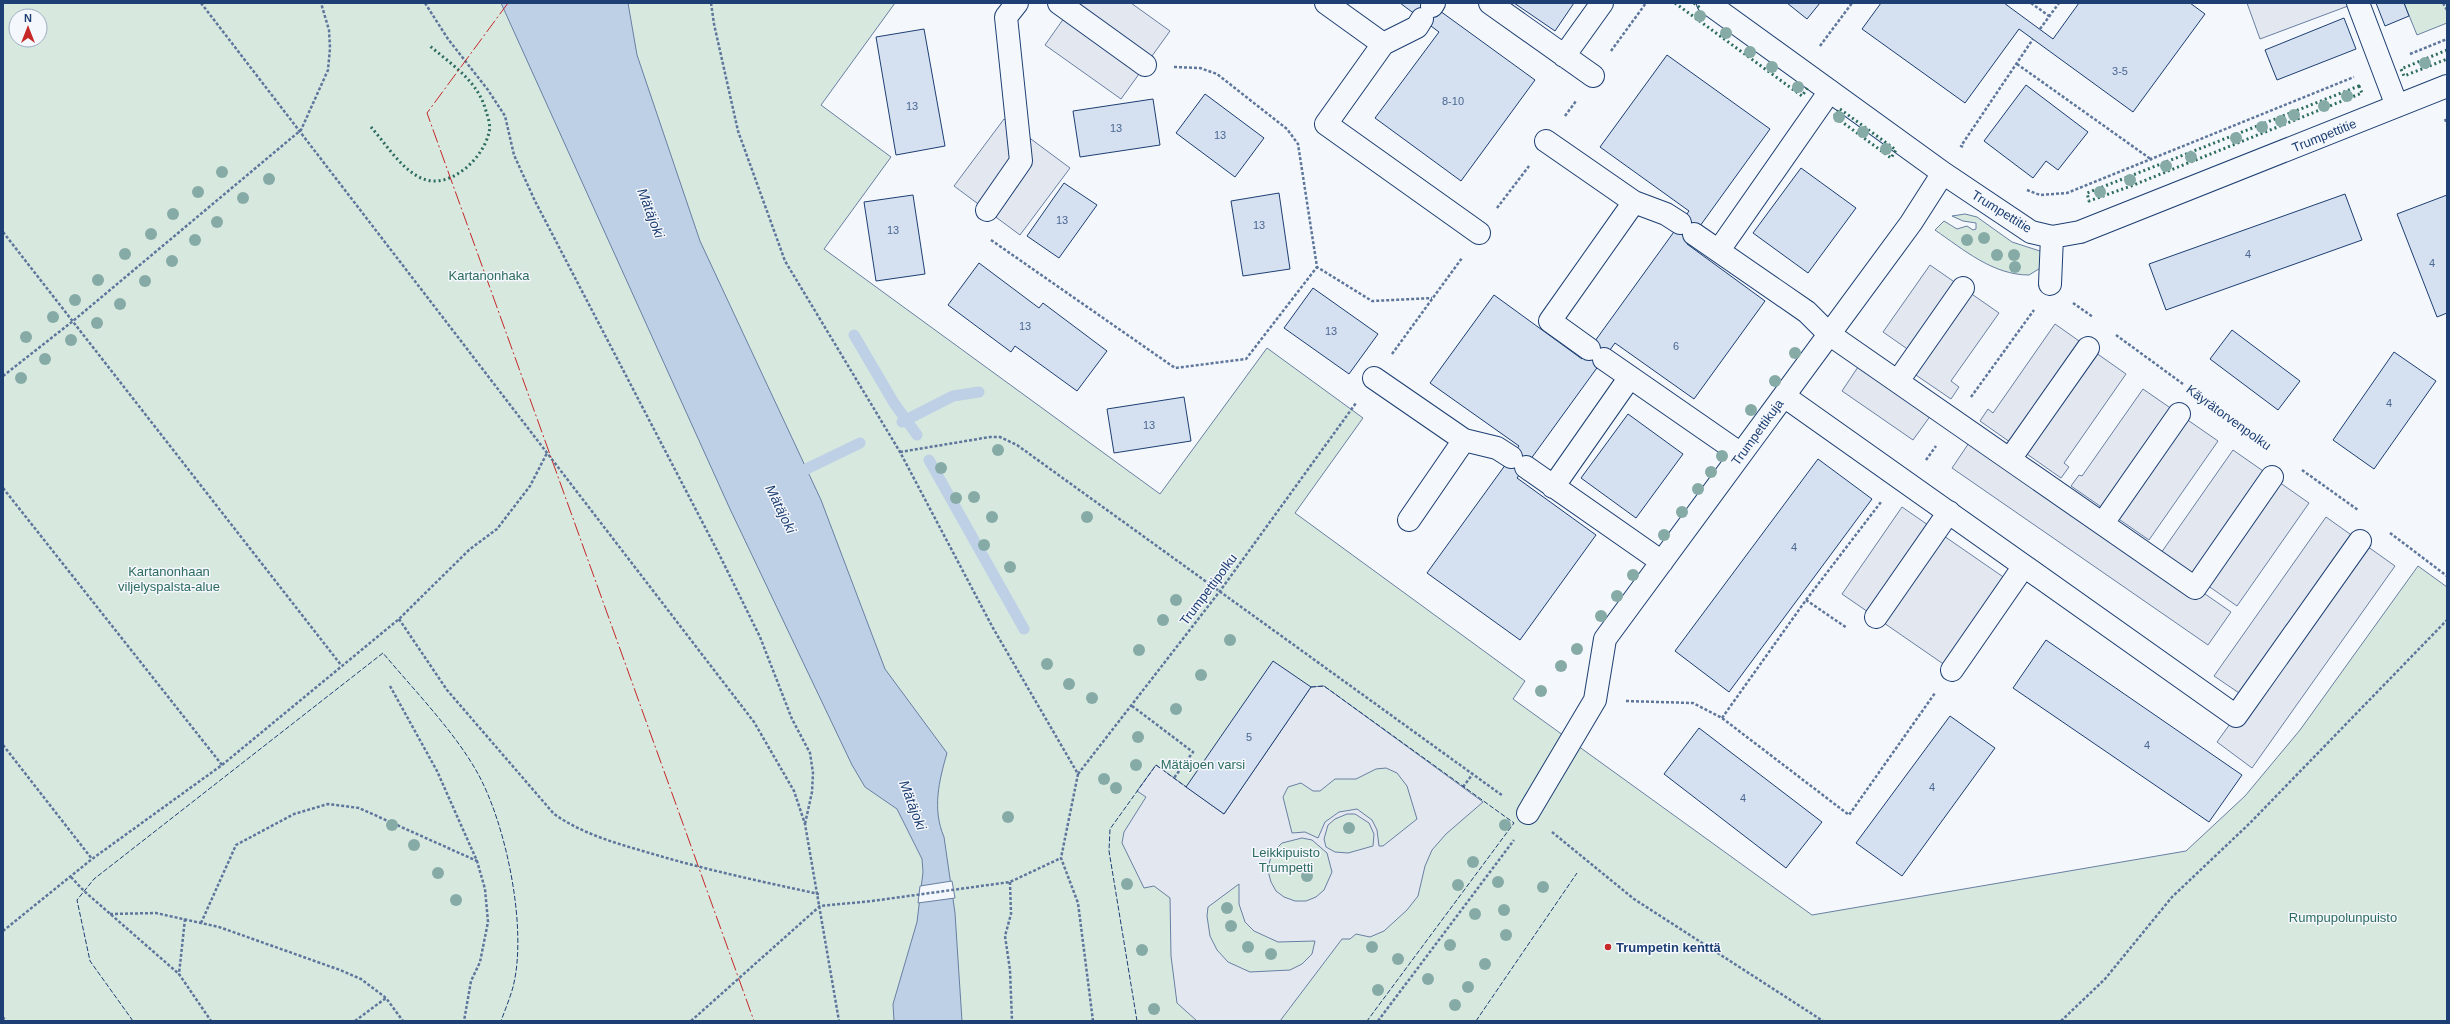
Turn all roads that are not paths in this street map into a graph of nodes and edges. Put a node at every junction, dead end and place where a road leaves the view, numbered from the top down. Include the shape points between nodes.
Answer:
1 (1017, 3) edge
2 (1059, 3) edge
3 (1326, 3) edge
4 (1490, 3) edge
5 (1602, 3) edge
6 (1708, 3) edge
7 (2358, 3) edge
8 (1430, 9) edge
9 (1383, 44) junction
10 (1564, 56) junction
11 (1145, 65) road end
12 (1593, 76) dead end
13 (2447, 86) edge
14 (1830, 91) junction
15 (2397, 106) junction
16 (1546, 141) dead end
17 (1943, 174) junction
18 (1634, 202) junction
19 (987, 210) road end
20 (1479, 233) dead end
21 (2052, 236) junction
22 (1719, 250) junction
23 (2050, 284) road end
24 (1963, 288) dead end
25 (1830, 334) junction
26 (2088, 348) dead end
27 (1630, 377) junction
28 (1374, 378) dead end
29 (1898, 382) junction
30 (1784, 396) junction
31 (2179, 414) dead end
32 (1464, 440) junction
33 (1741, 454) junction
34 (2010, 459) junction
35 (2272, 477) dead end
36 (1553, 487) junction
37 (1949, 512) junction
38 (1409, 520) dead end
39 (2103, 523) junction
40 (2360, 541) dead end
41 (1662, 562) junction
42 (2024, 566) junction
43 (1876, 617) road end
44 (1952, 670) road end
45 (1528, 813) road end

1 - 19 street via 1006,17 1021,161
2 - 11 street
3 - 9 street
4 - 10 street
5 - 10 street
6 - 14 street, Trumpettitie
7 - 15 street
8 - 9 street via 1417,27
9 - 20 street via 1326,124
10 - 12 street
13 - 15 street, Trumpettitie
14 - 17 street, Trumpettitie
14 - 22 street
15 - 21 street, Trumpettitie via 2080,232
16 - 18 street
17 - 21 street, Trumpettitie via 2031,232
17 - 25 street, Trumpettikuja via 1911,223
18 - 22 street via 1666,214
18 - 27 street via 1550,321
21 - 23 street
22 - 25 street via 1807,312
24 - 29 street
25 - 29 street
25 - 30 street, Trumpettikuja
26 - 34 street
27 - 33 street
27 - 36 street
28 - 32 street
29 - 34 street
30 - 33 street, Trumpettikuja
30 - 37 street
31 - 39 street
32 - 36 street via 1497,448
32 - 38 street
33 - 41 street, Trumpettikuja
34 - 39 street
35 - 39 street via 2196,588
36 - 41 street
37 - 42 street
37 - 43 street
40 - 42 street via 2236,716
41 - 45 street, Trumpettikuja via 1605,639 1595,700
42 - 44 street

